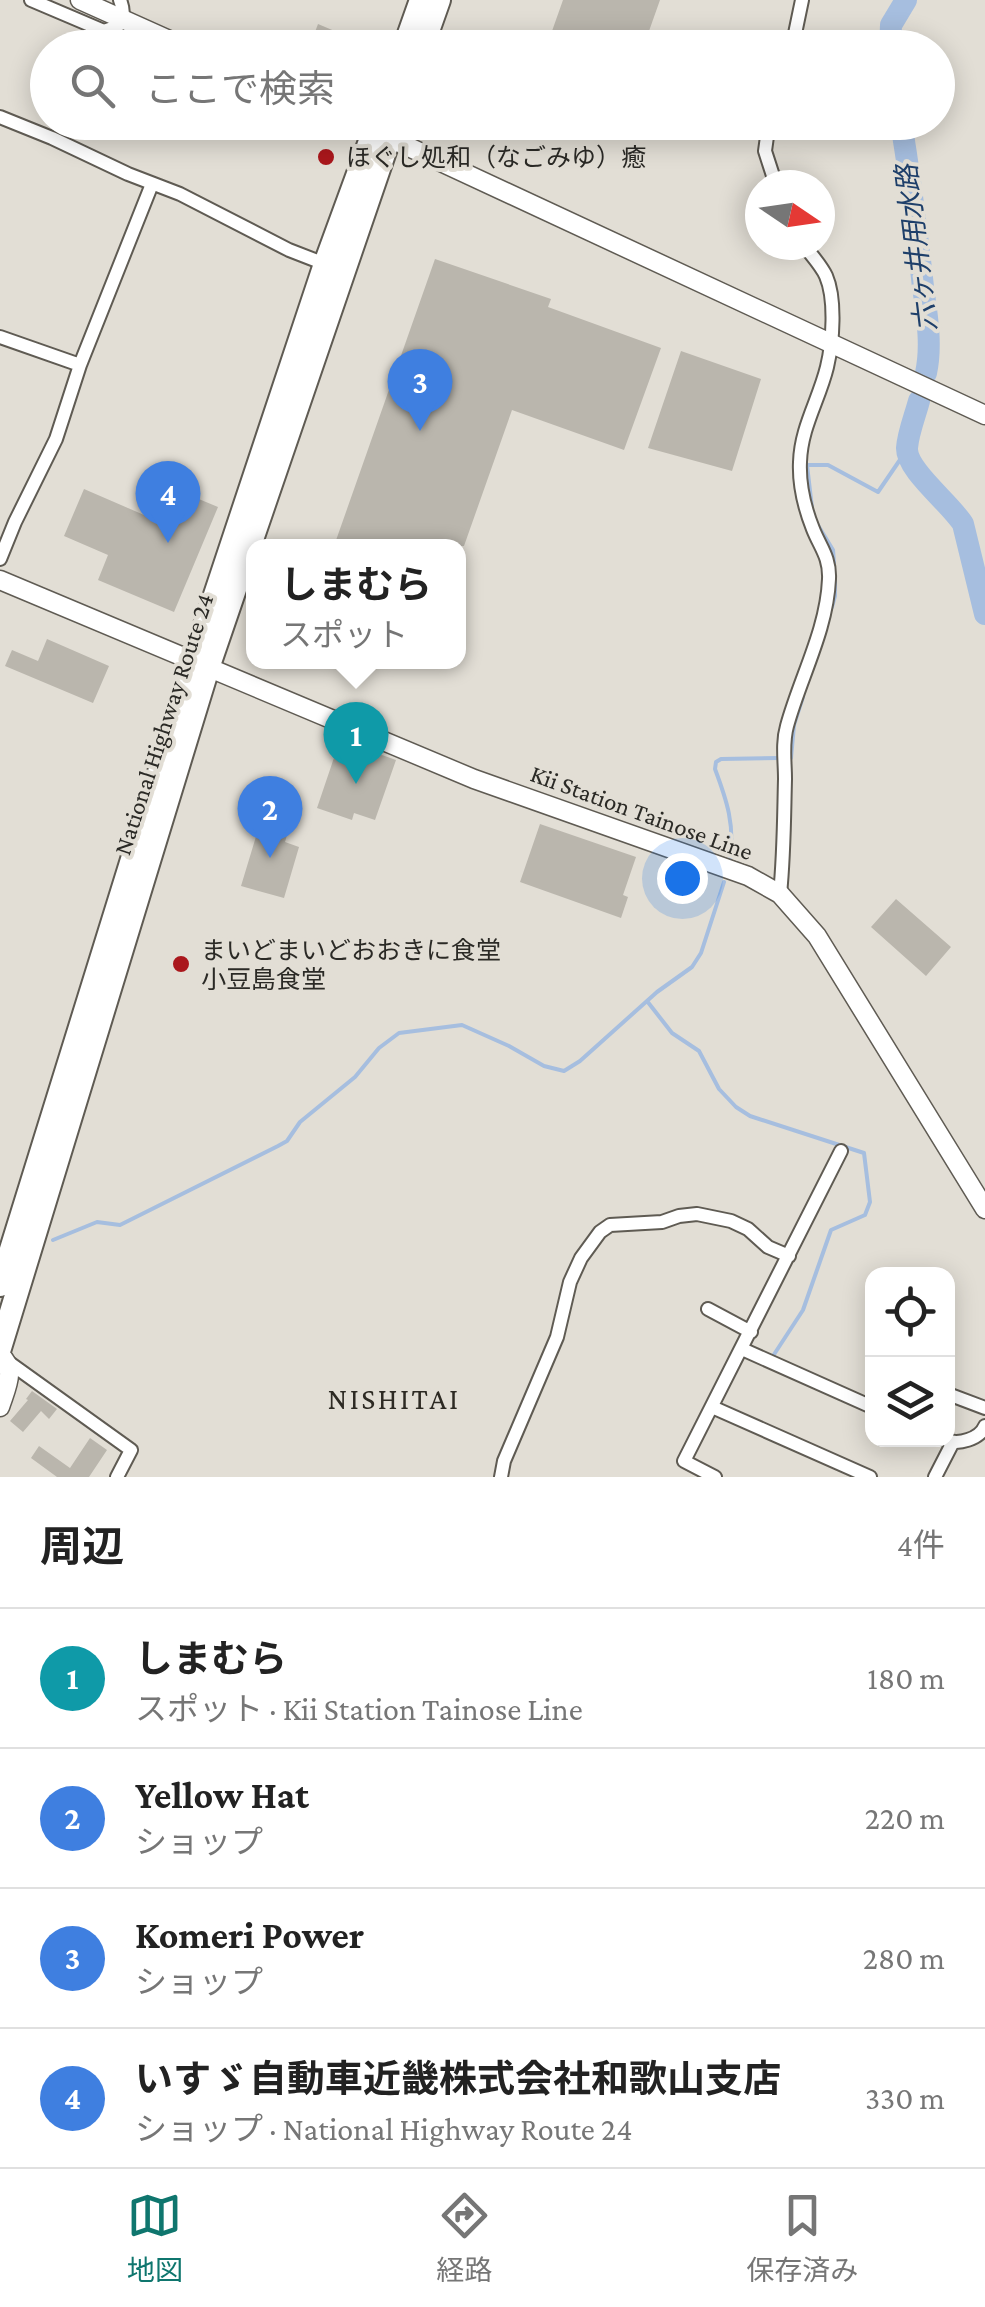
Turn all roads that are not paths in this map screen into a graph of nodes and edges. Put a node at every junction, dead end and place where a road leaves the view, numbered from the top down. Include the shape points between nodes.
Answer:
1 (32, 0) edge
2 (80, 0) edge
3 (421, 0) edge
4 (439, 0) edge
5 (802, 0) edge
6 (122, 9) edge
7 (102, 30) edge
8 (107, 30) edge
9 (157, 30) edge
10 (410, 30) edge
11 (428, 30) edge
12 (796, 30) edge
13 (0, 117) edge
14 (30, 129) edge
15 (56, 140) edge
16 (373, 140) edge
17 (374, 140) edge
18 (405, 140) edge
19 (767, 140) edge
20 (772, 170) edge
21 (152, 184) junction
22 (815, 260) edge
23 (325, 264) junction
24 (0, 336) edge
25 (830, 343) junction
26 (80, 364) junction
27 (985, 416) edge
28 (0, 559) edge
29 (0, 580) edge
30 (200, 665) junction
31 (780, 894) junction
32 (841, 1151) dead end
33 (985, 1209) edge
34 (790, 1256) junction
35 (0, 1285) edge
36 (708, 1309) dead end
37 (751, 1332) junction
38 (742, 1349) junction
39 (2, 1355) edge
40 (955, 1397) edge
41 (865, 1404) edge
42 (0, 1406) edge
43 (712, 1406) junction
44 (985, 1408) edge
45 (985, 1426) edge
46 (955, 1440) edge
47 (948, 1447) edge
48 (116, 1477) edge
49 (501, 1477) edge
50 (715, 1477) edge
51 (870, 1477) edge
52 (935, 1477) edge

1 - 7 street
2 - 6 main road
3 - 10 highway
4 - 11 highway
5 - 12 street
6 - 8 street via 118,26
6 - 9 main road
13 - 14 street
15 - 21 street
16 - 23 highway, National Highway Route 24
17 - 30 highway, National Highway Route 24
18 - 25 main road
19 - 20 street
21 - 23 street
21 - 26 street
22 - 25 street via 831,292
23 - 30 highway, National Highway Route 24
24 - 26 street
25 - 27 main road
25 - 31 street via 799,465 830,572 828,596 787,727
26 - 28 street via 56,439
29 - 30 main road, Kii Station Tainose Line
30 - 31 main road, Kii Station Tainose Line via 474,779 748,876
30 - 35 highway, National Highway Route 24
30 - 39 highway, National Highway Route 24
31 - 33 main road, Kii Station Tainose Line via 817,936
32 - 34 street
34 - 37 street
34 - 49 street via 730,1220 698,1214 610,1225 600,1232 570,1282 557,1337
36 - 37 street
37 - 38 street
38 - 41 street
38 - 43 street
39 - 42 main road via 10,1374
39 - 48 street via 131,1450
40 - 44 street
43 - 50 street via 684,1461
43 - 51 street
45 - 46 street via 977,1437
47 - 52 street

